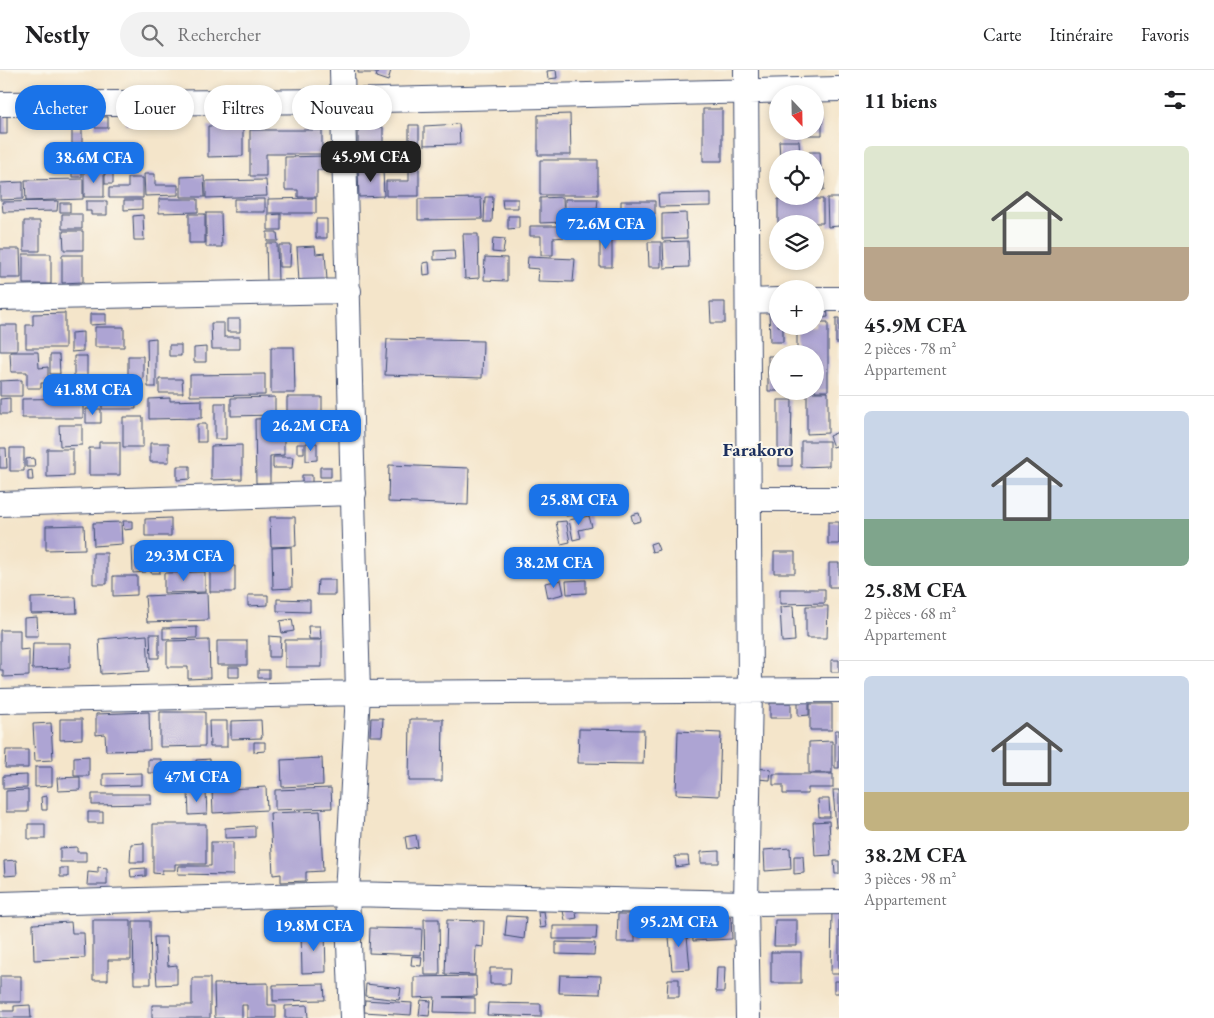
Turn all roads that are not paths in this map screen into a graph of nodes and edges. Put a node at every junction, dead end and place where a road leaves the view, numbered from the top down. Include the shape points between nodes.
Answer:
1 (342, 70) edge
2 (746, 80) edge
3 (342, 85) edge
4 (839, 89) edge
5 (392, 98) edge
6 (292, 101) edge
7 (0, 104) edge
8 (342, 130) edge
9 (349, 291) junction
10 (0, 298) edge
11 (824, 299) edge
12 (839, 299) edge
13 (769, 300) edge
14 (748, 301) junction
15 (354, 493) junction
16 (839, 498) edge
17 (749, 499) junction
18 (0, 504) edge
19 (750, 689) junction
20 (839, 690) edge
21 (358, 693) junction
22 (0, 701) edge
23 (348, 894) junction
24 (839, 902) edge
25 (746, 903) junction
26 (0, 904) edge
27 (352, 1018) edge
28 (748, 1018) edge

1 - 3 street
2 - 4 street
2 - 5 street
2 - 14 street
6 - 7 street
8 - 9 street
9 - 10 street
9 - 15 street
11 - 12 street
13 - 14 street
14 - 17 street
15 - 18 street
15 - 21 street
16 - 17 street
17 - 19 street
19 - 20 street
19 - 21 street
19 - 25 street
21 - 22 street
21 - 23 street
23 - 25 street
23 - 26 street
23 - 27 street
24 - 25 street
25 - 28 street

